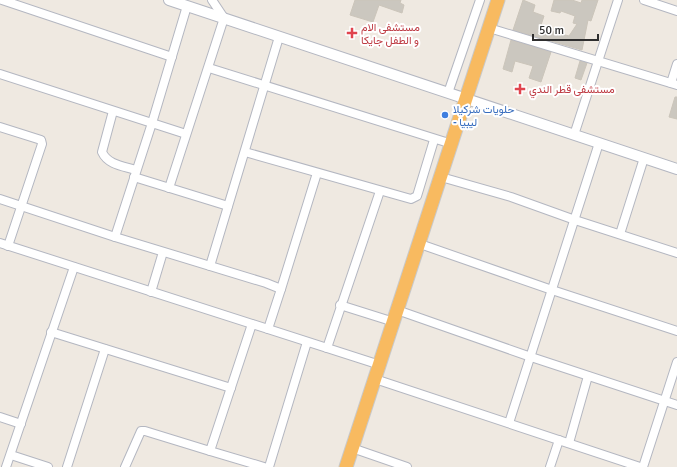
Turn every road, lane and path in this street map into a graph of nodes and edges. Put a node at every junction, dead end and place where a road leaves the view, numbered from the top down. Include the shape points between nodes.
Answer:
1 (2, 0) edge
2 (169, 0) edge
3 (212, 0) edge
4 (480, 0) edge
5 (498, 0) edge
6 (618, 0) edge
7 (644, 0) edge
8 (0, 6) edge
9 (187, 6) junction
10 (677, 11) edge
11 (224, 18) junction
12 (489, 28) junction
13 (279, 37) junction
14 (172, 57) junction
15 (598, 61) junction
16 (677, 64) edge
17 (208, 68) junction
18 (0, 74) edge
19 (674, 84) edge
20 (265, 86) junction
21 (448, 93) junction
22 (466, 99) junction
23 (113, 111) junction
24 (152, 123) junction
25 (0, 127) edge
26 (186, 134) junction
27 (574, 135) junction
28 (434, 140) junction
29 (599, 143) junction
30 (452, 144) junction
31 (245, 152) junction
32 (644, 158) junction
33 (677, 169) edge
34 (317, 172) junction
35 (135, 174) junction
36 (442, 177) junction
37 (169, 188) junction
38 (380, 191) junction
39 (0, 199) edge
40 (21, 206) junction
41 (228, 206) junction
42 (574, 220) junction
43 (620, 234) junction
44 (114, 237) junction
45 (4, 244) edge
46 (420, 244) junction
47 (163, 252) junction
48 (677, 253) edge
49 (210, 266) junction
50 (74, 267) junction
51 (281, 290) junction
52 (552, 290) junction
53 (151, 292) junction
54 (340, 305) junction
55 (396, 316) junction
56 (252, 324) junction
57 (268, 329) junction
58 (677, 331) edge
59 (51, 332) junction
60 (307, 342) junction
61 (327, 348) junction
62 (105, 349) junction
63 (531, 357) junction
64 (677, 362) edge
65 (380, 365) junction
66 (588, 376) junction
67 (375, 379) junction
68 (231, 388) junction
69 (664, 401) junction
70 (677, 405) edge
71 (0, 417) edge
72 (509, 423) junction
73 (21, 424) junction
74 (559, 440) junction
75 (569, 442) junction
76 (352, 448) junction
77 (210, 451) junction
78 (10, 455) junction
79 (6, 467) edge
80 (48, 467) edge
81 (67, 467) edge
82 (125, 467) edge
83 (264, 467) edge
84 (269, 467) edge
85 (346, 467) edge
86 (407, 467) edge
87 (550, 467) edge
88 (640, 467) edge
89 (643, 467) edge

1 - 8 street
1 - 14 street
2 - 9 street
3 - 11 street
4 - 21 street
5 - 12 highway
6 - 15 street
7 - 10 street
9 - 11 street
9 - 14 street
11 - 13 street
11 - 17 street
12 - 15 street
12 - 22 highway
13 - 20 street
13 - 21 street
14 - 24 street
15 - 19 street
15 - 27 street
16 - 19 street
17 - 20 street
17 - 26 street
18 - 23 street
20 - 28 street
20 - 31 street
21 - 22 street
22 - 27 street
22 - 30 highway
23 - 24 street
23 - 35 street via 102,152 110,162
24 - 26 street
24 - 35 street
25 - 40 street via 40,140 42,144
26 - 37 street
27 - 29 street
28 - 30 street
28 - 38 street via 417,196 411,199
29 - 32 street
29 - 42 street
30 - 36 highway
31 - 34 street
31 - 41 street
32 - 33 street
32 - 43 street
34 - 38 street
34 - 51 street
35 - 37 street
35 - 44 street
36 - 42 street via 511,197
36 - 46 highway
37 - 41 street
38 - 54 street
39 - 40 street
40 - 44 street
40 - 45 street
41 - 49 street
42 - 43 street
42 - 52 street
43 - 48 street
44 - 47 street
45 - 50 street
46 - 52 street
46 - 55 highway
47 - 49 street
47 - 53 street
49 - 51 street
50 - 53 street
50 - 59 street
51 - 57 street
52 - 58 street
52 - 63 street
53 - 56 street
54 - 55 street
54 - 61 street
55 - 63 street
55 - 65 highway
56 - 57 street
56 - 68 street
57 - 60 street
59 - 62 street
59 - 73 street
60 - 61 street
60 - 84 street
61 - 65 street
62 - 68 street
62 - 81 street
63 - 66 street
63 - 72 street
64 - 69 street
65 - 67 highway
66 - 69 street
66 - 75 street
67 - 72 street
67 - 76 highway
68 - 77 street
69 - 70 street
69 - 89 street
71 - 73 street
72 - 74 street
73 - 78 street
74 - 75 street
74 - 87 street
75 - 88 street
76 - 85 highway
76 - 86 street
77 - 82 street via 141,431
77 - 83 street
78 - 79 street
78 - 80 street

